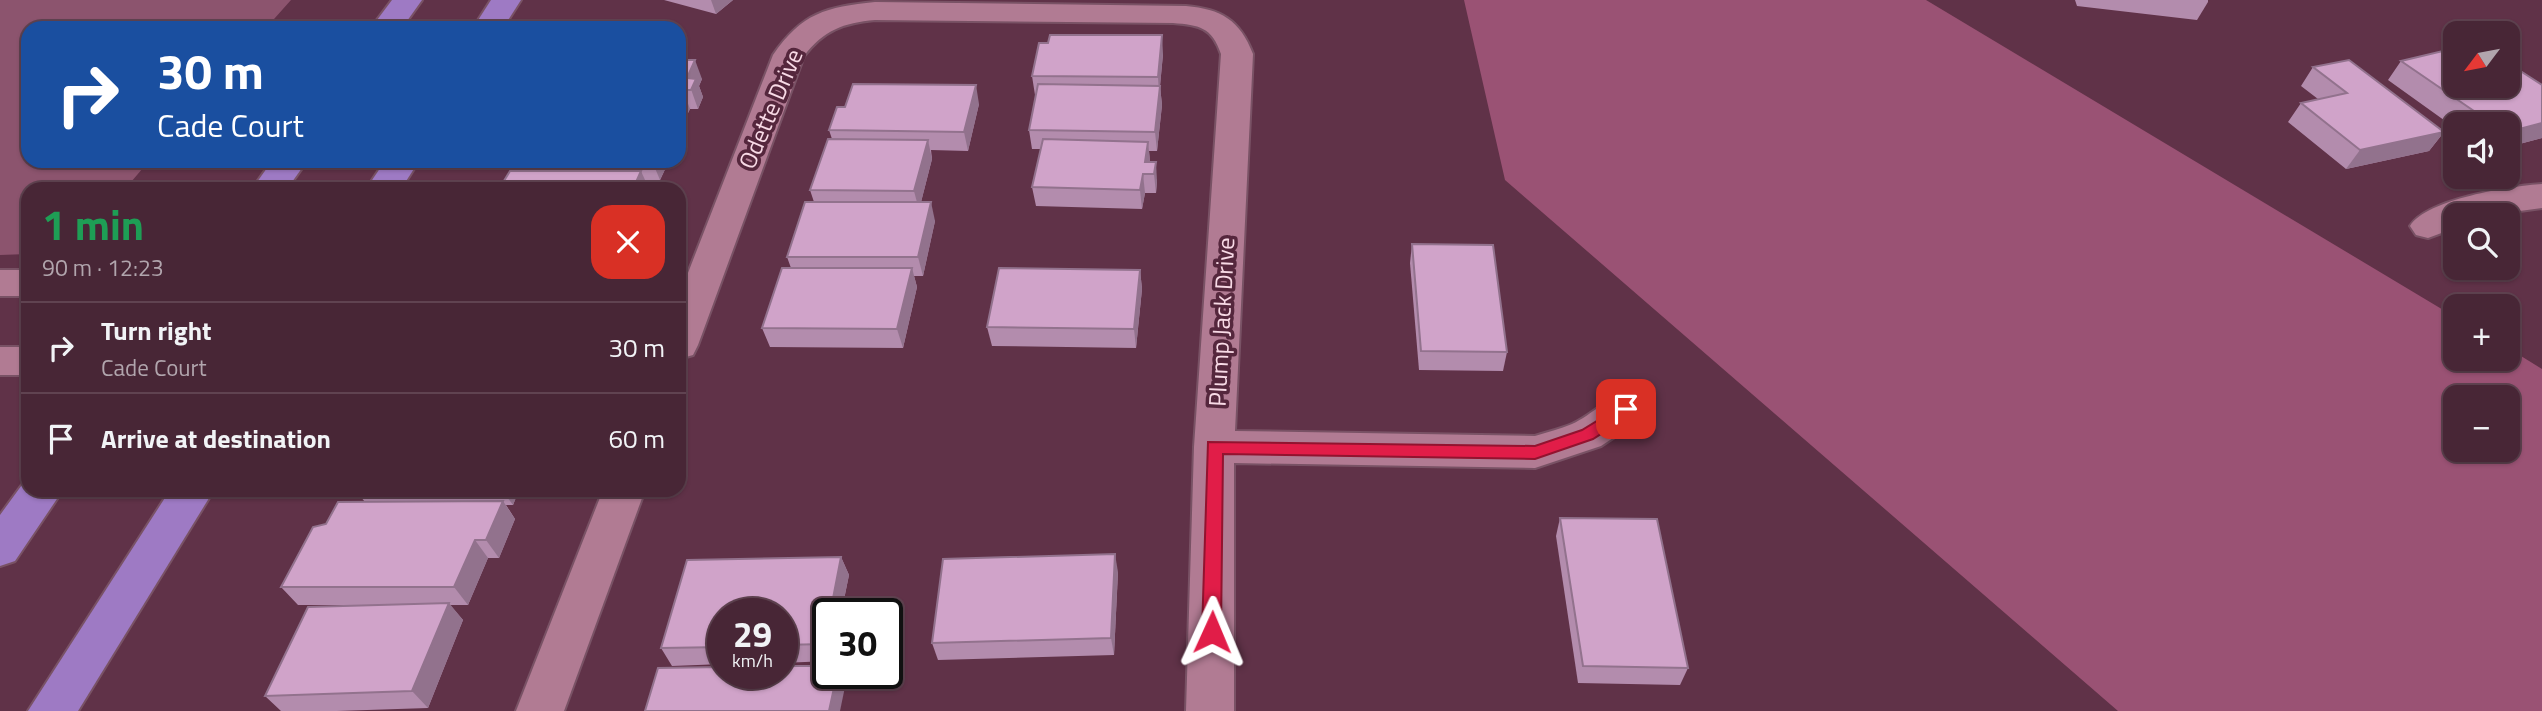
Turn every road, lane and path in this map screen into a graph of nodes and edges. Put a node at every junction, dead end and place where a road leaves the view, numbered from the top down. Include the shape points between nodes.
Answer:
1 (407, 0) edge
2 (506, 0) edge
3 (391, 21) edge
4 (492, 21) edge
5 (1221, 22) joint
6 (2542, 196) edge
7 (2428, 226) dead end
8 (0, 283) edge
9 (21, 283) edge
10 (686, 327) edge
11 (0, 361) edge
12 (21, 361) edge
13 (1626, 409) dead end
14 (1214, 447) junction
15 (38, 497) edge
16 (189, 497) edge
17 (621, 497) edge
18 (0, 548) edge
19 (52, 711) edge
20 (540, 711) edge
21 (1210, 711) edge

1 - 3 main road
2 - 4 main road
5 - 10 street, Odette Drive via 1173,14 875,11 816,23 789,55
5 - 14 street, Plump Jack Drive via 1232,36 1237,54
6 - 7 street via 2484,202
8 - 9 street
11 - 12 street
13 - 14 street via 1587,435 1535,452
14 - 21 street, Plump Jack Drive
15 - 18 main road
16 - 19 main road
17 - 20 street

